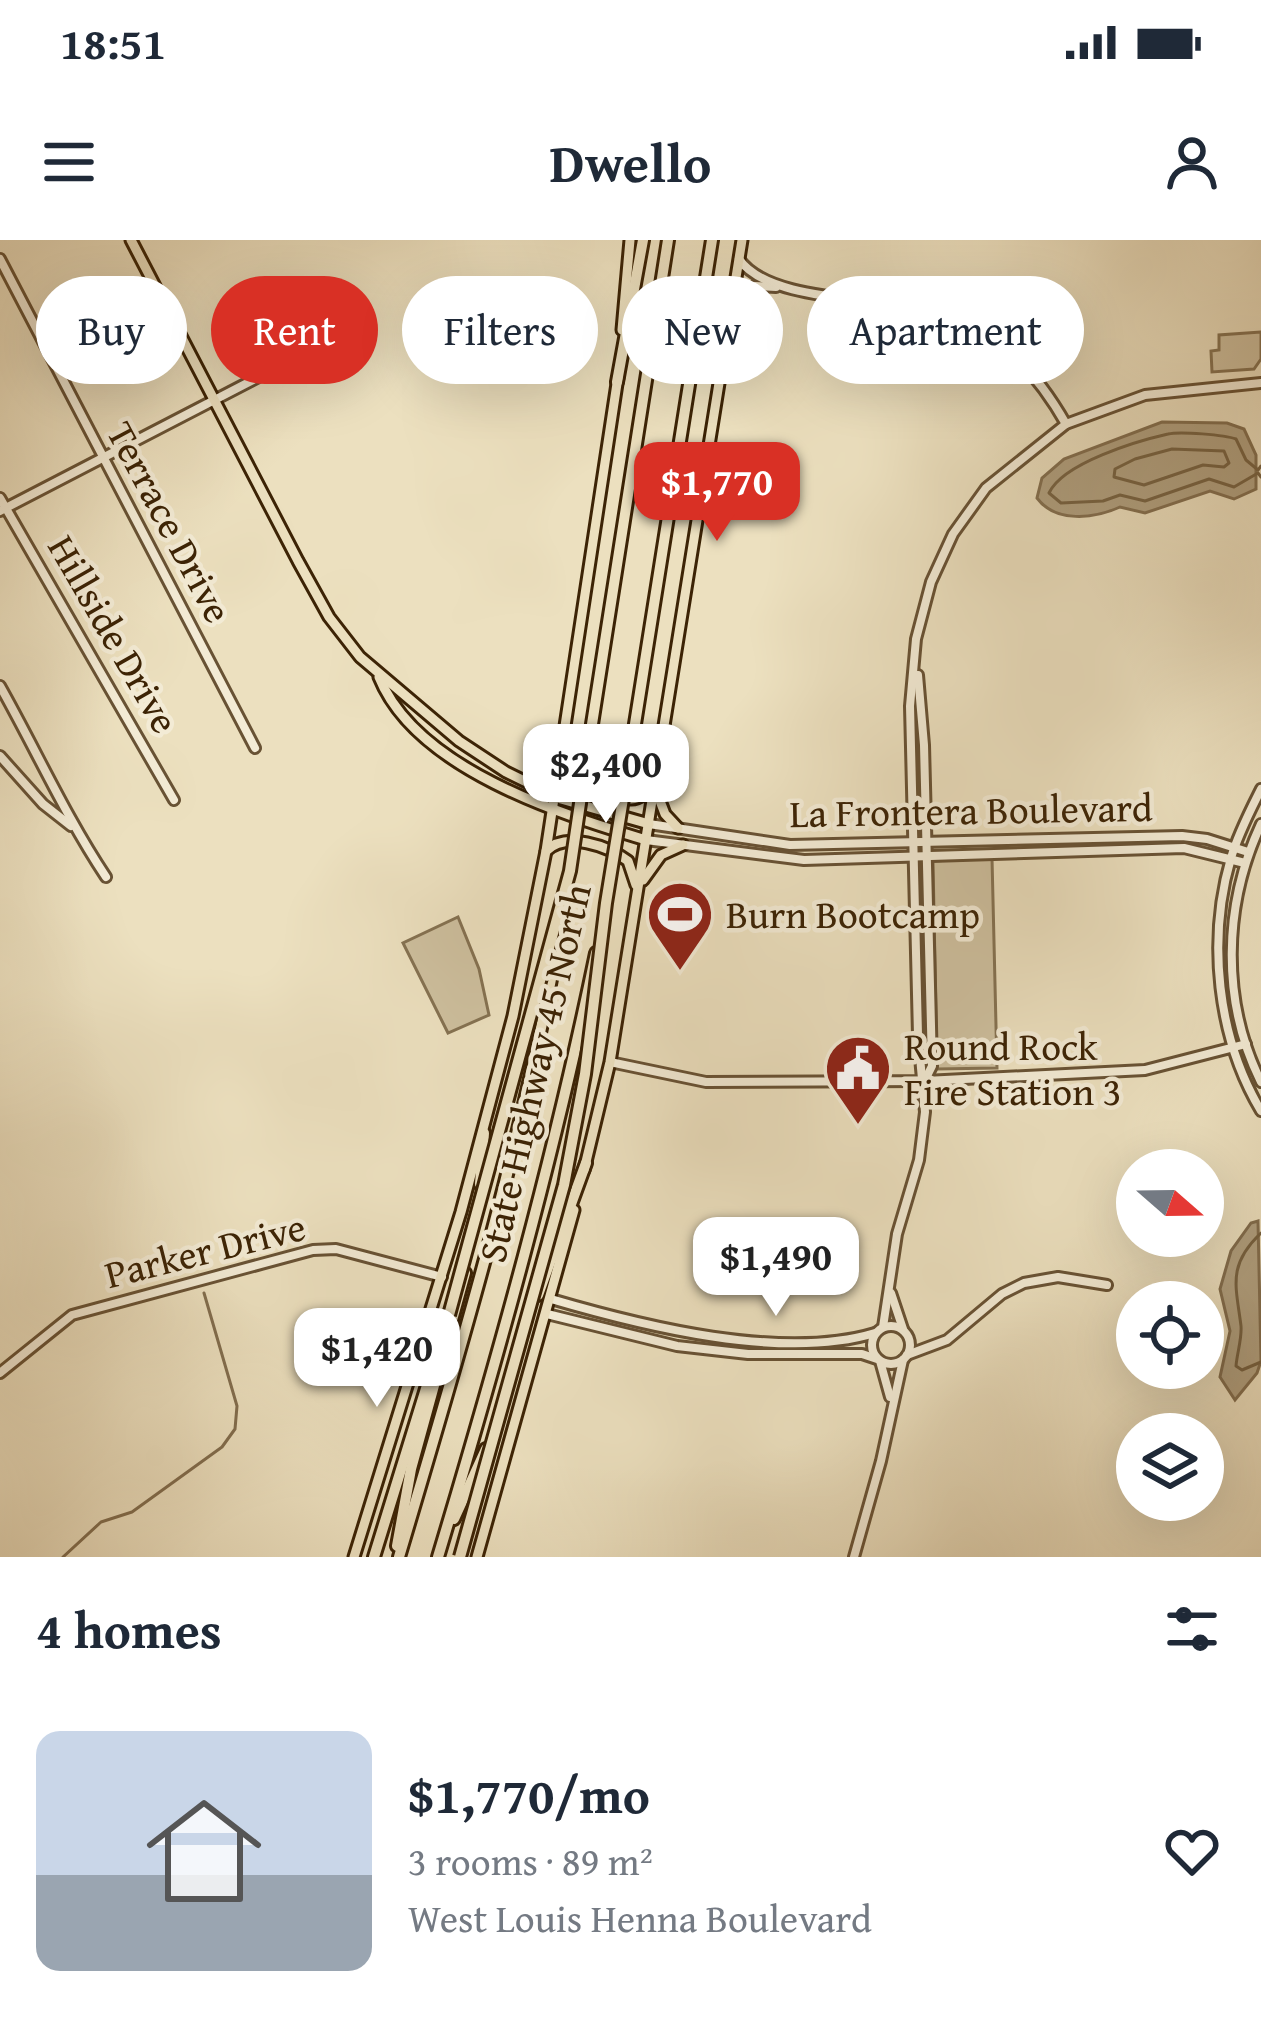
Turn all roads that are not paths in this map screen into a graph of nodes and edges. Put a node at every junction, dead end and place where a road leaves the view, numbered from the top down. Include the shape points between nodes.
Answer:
1 (131, 240) edge
2 (631, 240) edge
3 (643, 240) edge
4 (668, 240) edge
5 (712, 240) edge
6 (742, 240) edge
7 (0, 259) edge
8 (740, 259) junction
9 (737, 276) edge
10 (755, 276) edge
11 (783, 286) edge
12 (617, 382) junction
13 (1261, 383) edge
14 (244, 384) edge
15 (719, 384) edge
16 (213, 400) junction
17 (1066, 424) junction
18 (102, 458) junction
19 (2, 505) edge
20 (916, 662) junction
21 (379, 677) junction
22 (0, 686) edge
23 (458, 741) junction
24 (256, 748) dead end
25 (449, 755) junction
26 (0, 756) edge
27 (561, 757) junction
28 (656, 782) junction
29 (1261, 789) edge
30 (554, 795) junction
31 (174, 800) dead end
32 (552, 812) junction
33 (649, 824) junction
34 (1261, 824) edge
35 (74, 829) junction
36 (678, 829) junction
37 (646, 840) junction
38 (912, 844) junction
39 (926, 844) junction
40 (682, 845) junction
41 (1234, 847) junction
42 (546, 851) junction
43 (1248, 851) junction
44 (926, 856) junction
45 (913, 857) junction
46 (1231, 859) junction
47 (1245, 863) junction
48 (570, 871) junction
49 (106, 877) dead end
50 (638, 890) junction
51 (606, 903) junction
52 (1246, 1044) junction
53 (1233, 1048) junction
54 (610, 1062) junction
55 (925, 1081) junction
56 (1261, 1082) edge
57 (1261, 1111) edge
58 (484, 1133) junction
59 (586, 1163) junction
60 (442, 1277) junction
61 (1107, 1285) dead end
62 (890, 1291) junction
63 (551, 1299) junction
64 (547, 1314) junction
65 (879, 1330) junction
66 (680, 1332) junction
67 (905, 1333) junction
68 (794, 1341) junction
69 (677, 1346) junction
70 (929, 1346) junction
71 (794, 1354) junction
72 (905, 1358) junction
73 (879, 1360) junction
74 (0, 1373) edge
75 (890, 1405) junction
76 (444, 1538) junction
77 (354, 1557) edge
78 (374, 1557) edge
79 (397, 1557) edge
80 (438, 1557) edge
81 (460, 1557) edge
82 (477, 1557) edge
83 (854, 1557) edge

1 - 16 main road
2 - 12 main road
3 - 12 highway
4 - 48 highway, State Highway 45 North, bridge
5 - 51 highway, State Highway 45 North, bridge
6 - 8 main road
7 - 18 street, Terrace Drive
8 - 9 main road
8 - 10 street
11 - 17 street via 966,323 1019,358
12 - 27 main road
13 - 17 street via 1145,395
14 - 16 street
15 - 28 main road
16 - 18 street
16 - 21 main road via 329,617
17 - 20 street via 986,488 953,534 921,614
18 - 19 street
18 - 24 street, Terrace Drive
19 - 31 street, Hillside Drive
20 - 38 street
20 - 39 street
21 - 23 main road, La Frontera Boulevard
21 - 25 main road, La Frontera Boulevard via 388,700
22 - 35 street
23 - 25 main road
23 - 30 main road, La Frontera Boulevard
25 - 32 main road, La Frontera Boulevard
26 - 35 street
27 - 28 main road via 579,784 632,799
27 - 30 main road
28 - 33 main road
28 - 36 main road via 659,806
29 - 41 street
30 - 32 main road
30 - 33 main road, La Frontera Boulevard
32 - 37 main road, La Frontera Boulevard
32 - 42 main road
33 - 36 street, La Frontera Boulevard
33 - 37 main road
34 - 43 street
35 - 49 street
36 - 38 street, La Frontera Boulevard via 784,845
37 - 40 street, La Frontera Boulevard
37 - 50 main road
38 - 39 street, La Frontera Boulevard
38 - 45 street
39 - 41 street, La Frontera Boulevard via 1182,836
39 - 44 street
40 - 45 street, La Frontera Boulevard via 790,860
40 - 50 main road via 656,860
41 - 43 street, La Frontera Boulevard
41 - 46 street
42 - 50 main road via 568,840 618,854
42 - 58 main road
43 - 47 street
44 - 45 street, La Frontera Boulevard
44 - 46 street, La Frontera Boulevard via 1184,848
44 - 55 street via 932,1066
45 - 55 street
46 - 47 street, La Frontera Boulevard
46 - 53 street via 1219,945
47 - 52 street via 1231,946
48 - 78 highway, bridge via 475,1227
48 - 79 highway, State Highway 45 North, bridge via 498,1215
50 - 54 main road
51 - 76 highway, State Highway 45 North, bridge via 566,1097
51 - 81 highway, bridge via 564,1184
52 - 53 street
52 - 56 street
53 - 55 street via 1132,1072
53 - 57 street
54 - 55 street via 706,1082
54 - 59 main road
55 - 62 street via 919,1160
58 - 60 main road
58 - 79 highway via 462,1289 411,1469
59 - 63 main road
59 - 76 highway via 489,1442
60 - 74 street, Parker Drive via 314,1250 72,1315
60 - 77 main road
61 - 70 street via 1058,1277 1024,1283
62 - 65 street
62 - 67 street
63 - 64 main road
63 - 66 street
64 - 69 street
64 - 82 main road
65 - 67 street
65 - 68 street
65 - 73 street via 871,1348
66 - 68 street
66 - 69 street
67 - 70 street
67 - 72 street
68 - 71 street
69 - 71 street
70 - 72 street
71 - 73 street
72 - 73 street
72 - 75 street
73 - 75 street
75 - 83 street
76 - 80 highway, State Highway 45 North

